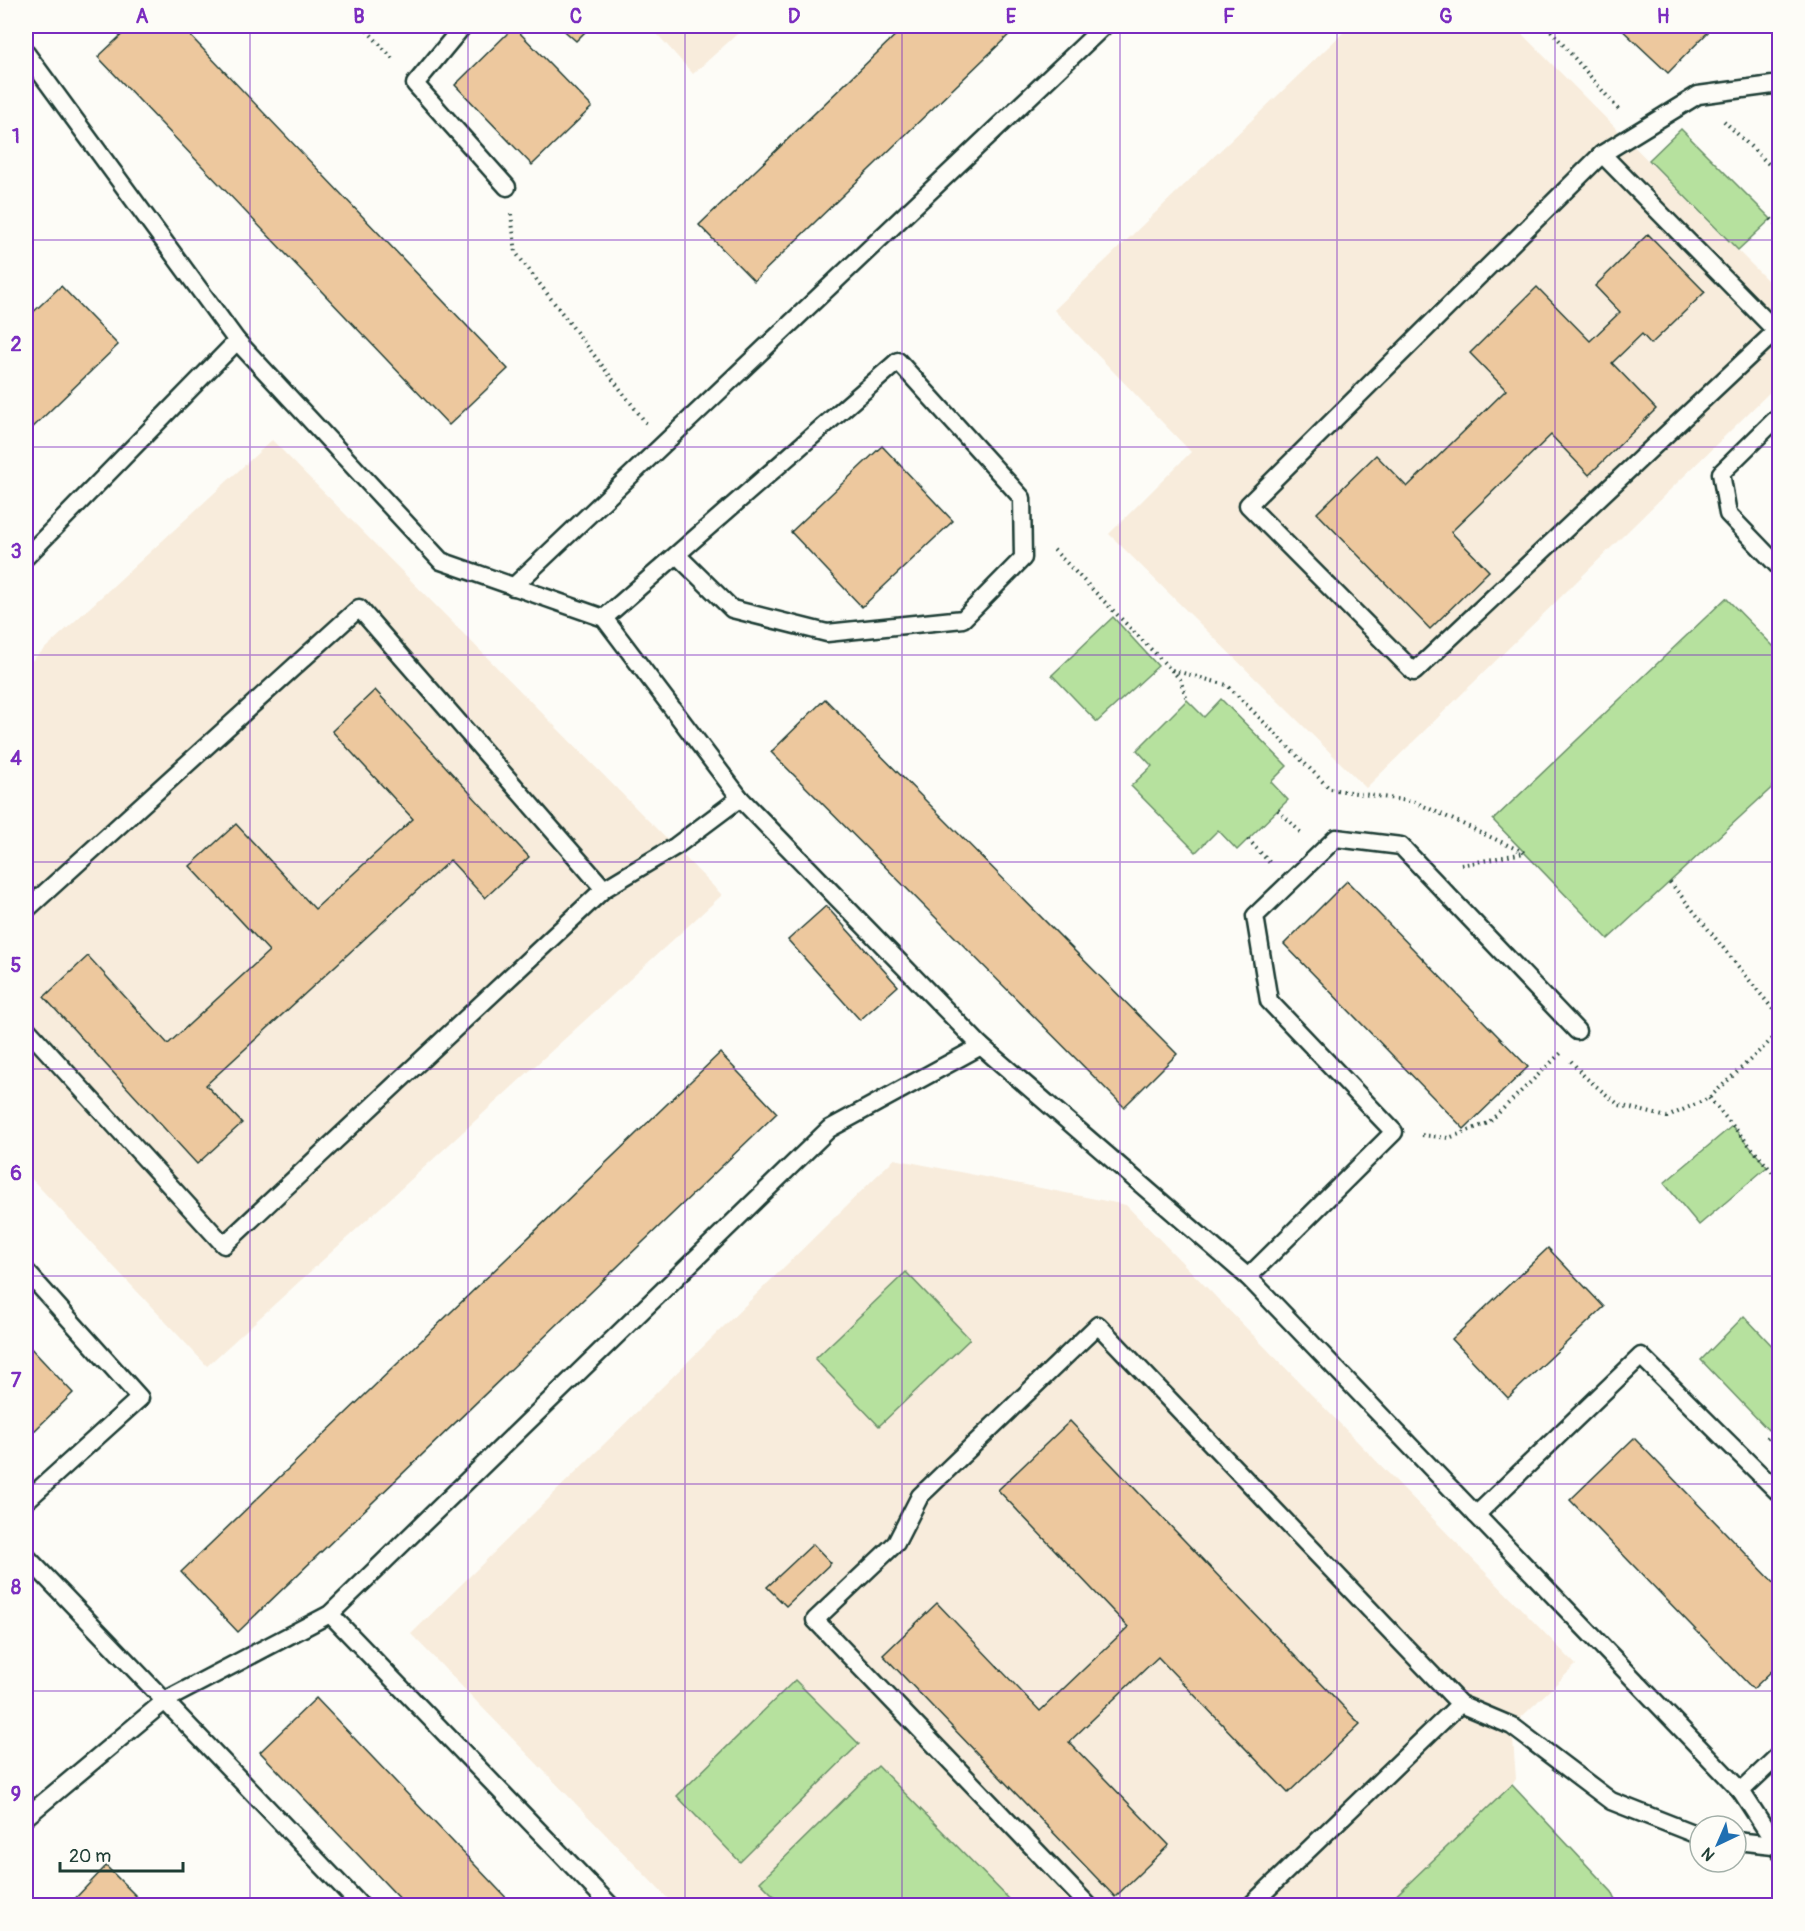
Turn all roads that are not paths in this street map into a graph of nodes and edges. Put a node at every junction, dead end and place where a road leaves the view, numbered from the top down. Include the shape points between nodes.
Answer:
1 (463, 26) edge
2 (1104, 26) edge
3 (28, 62) edge
4 (1779, 84) edge
5 (1602, 154) junction
6 (507, 187) road end
7 (237, 341) junction
8 (1779, 415) edge
9 (677, 555) junction
10 (26, 557) edge
11 (1779, 568) edge
12 (513, 586) junction
13 (604, 618) junction
14 (740, 798) junction
15 (604, 889) junction
16 (26, 910) edge
17 (26, 1028) edge
18 (1577, 1031) dead end
19 (981, 1046) junction
20 (26, 1271) edge
21 (1248, 1277) junction
22 (1779, 1494) edge
23 (26, 1501) edge
24 (1476, 1515) junction
25 (26, 1556) edge
26 (330, 1614) junction
27 (166, 1700) junction
28 (1460, 1704) junction
29 (1779, 1754) edge
30 (1742, 1791) junction
31 (26, 1817) edge
32 (1688, 1831) edge
33 (1748, 1842) edge
34 (1776, 1848) edge
35 (361, 1905) edge
36 (611, 1905) edge
37 (1089, 1905) edge
38 (1250, 1905) edge

1 - 6 lane via 415,84
2 - 12 lane
3 - 7 lane
4 - 5 lane via 1698,95
5 - 5 lane via 1776,331 1414,672 1248,506
7 - 10 lane
7 - 12 lane via 441,561
8 - 11 lane via 1721,473 1728,514
9 - 9 lane via 898,362 1022,498 1023,558 963,620 827,633 732,609
9 - 13 lane
12 - 13 lane
13 - 14 lane
14 - 15 lane via 676,846
14 - 19 lane
15 - 16 lane via 359,608
15 - 17 lane via 224,1245
18 - 21 lane via 1401,846 1336,838 1255,916 1269,1001 1394,1132
19 - 21 lane
19 - 26 lane via 829,1129
20 - 23 lane via 140,1398
21 - 24 lane
22 - 24 lane via 1641,1356
24 - 30 lane
25 - 27 lane
26 - 27 lane
26 - 36 lane
27 - 31 lane
27 - 35 lane
28 - 32 lane via 1512,1726 1611,1801
28 - 37 lane via 1098,1325 920,1496 896,1543 815,1620
28 - 38 lane
29 - 30 lane
30 - 34 lane
33 - 34 lane

